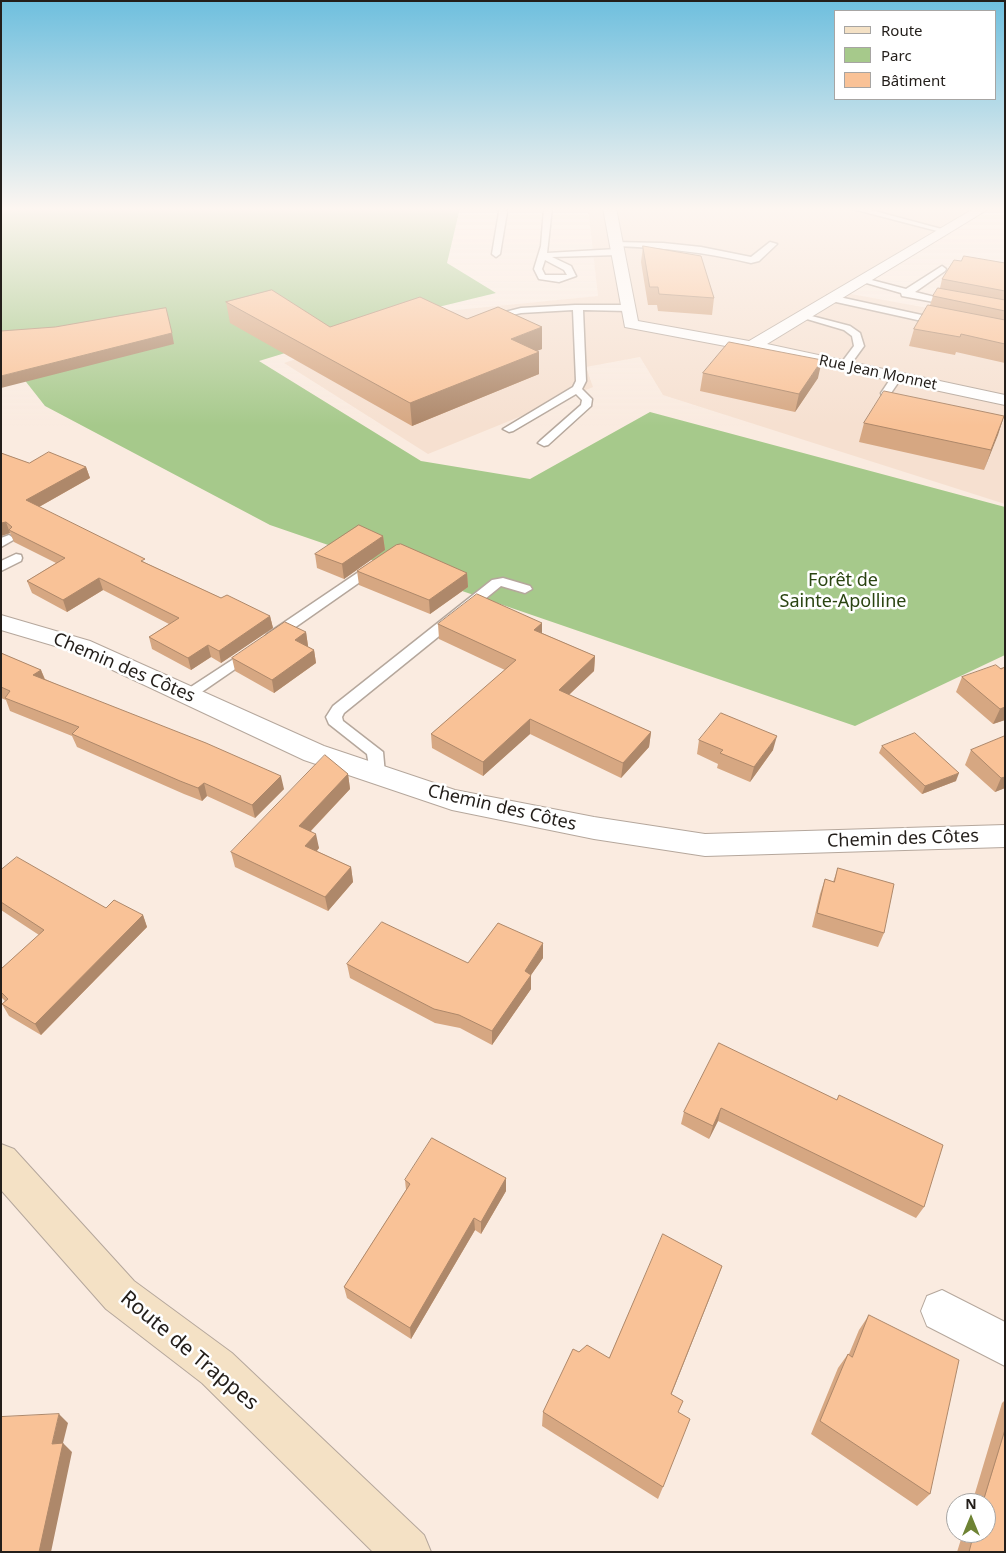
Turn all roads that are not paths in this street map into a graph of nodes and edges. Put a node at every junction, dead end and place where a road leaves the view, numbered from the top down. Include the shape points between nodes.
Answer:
1 (623, 280) edge
2 (860, 280) edge
3 (862, 280) edge
4 (926, 280) edge
5 (906, 294) junction
6 (830, 298) junction
7 (962, 307) edge
8 (578, 308) junction
9 (628, 308) junction
10 (803, 315) junction
11 (474, 321) edge
12 (947, 323) edge
13 (752, 346) junction
14 (844, 366) junction
15 (897, 377) junction
16 (577, 389) junction
17 (1005, 400) edge
18 (908, 406) edge
19 (509, 429) dead end
20 (544, 443) dead end
21 (16, 558) dead end
22 (384, 559) edge
23 (1, 567) edge
24 (524, 590) dead end
25 (1, 622) edge
26 (188, 695) junction
27 (377, 774) junction
28 (1005, 836) edge
29 (1, 1162) edge
30 (942, 1311) dead end
31 (1005, 1345) edge
32 (407, 1552) edge

1 - 9 street, Rue Jean Monnet
2 - 6 street
3 - 5 lane
4 - 5 lane
5 - 7 lane
6 - 10 street
6 - 12 lane
8 - 9 lane
8 - 11 lane via 505,312
8 - 16 lane via 581,381
9 - 13 street, Rue Jean Monnet via 631,324
10 - 13 street
10 - 14 lane via 847,328 857,335 859,346
13 - 14 street, Rue Jean Monnet
14 - 15 street, Rue Jean Monnet
15 - 17 street, Rue Jean Monnet
15 - 18 lane via 886,393 888,399
16 - 19 lane
16 - 20 lane via 587,399 586,406
21 - 23 lane
22 - 26 lane
24 - 27 lane via 497,583 338,710 334,718 336,724 375,752
25 - 26 street, Chemin des Côtes via 81,646
26 - 27 street, Chemin des Côtes via 314,753
27 - 28 street, Chemin des Côtes via 452,800 594,828 705,845
29 - 32 main road, Route de Trappes via 120,1295 217,1368
30 - 31 street

